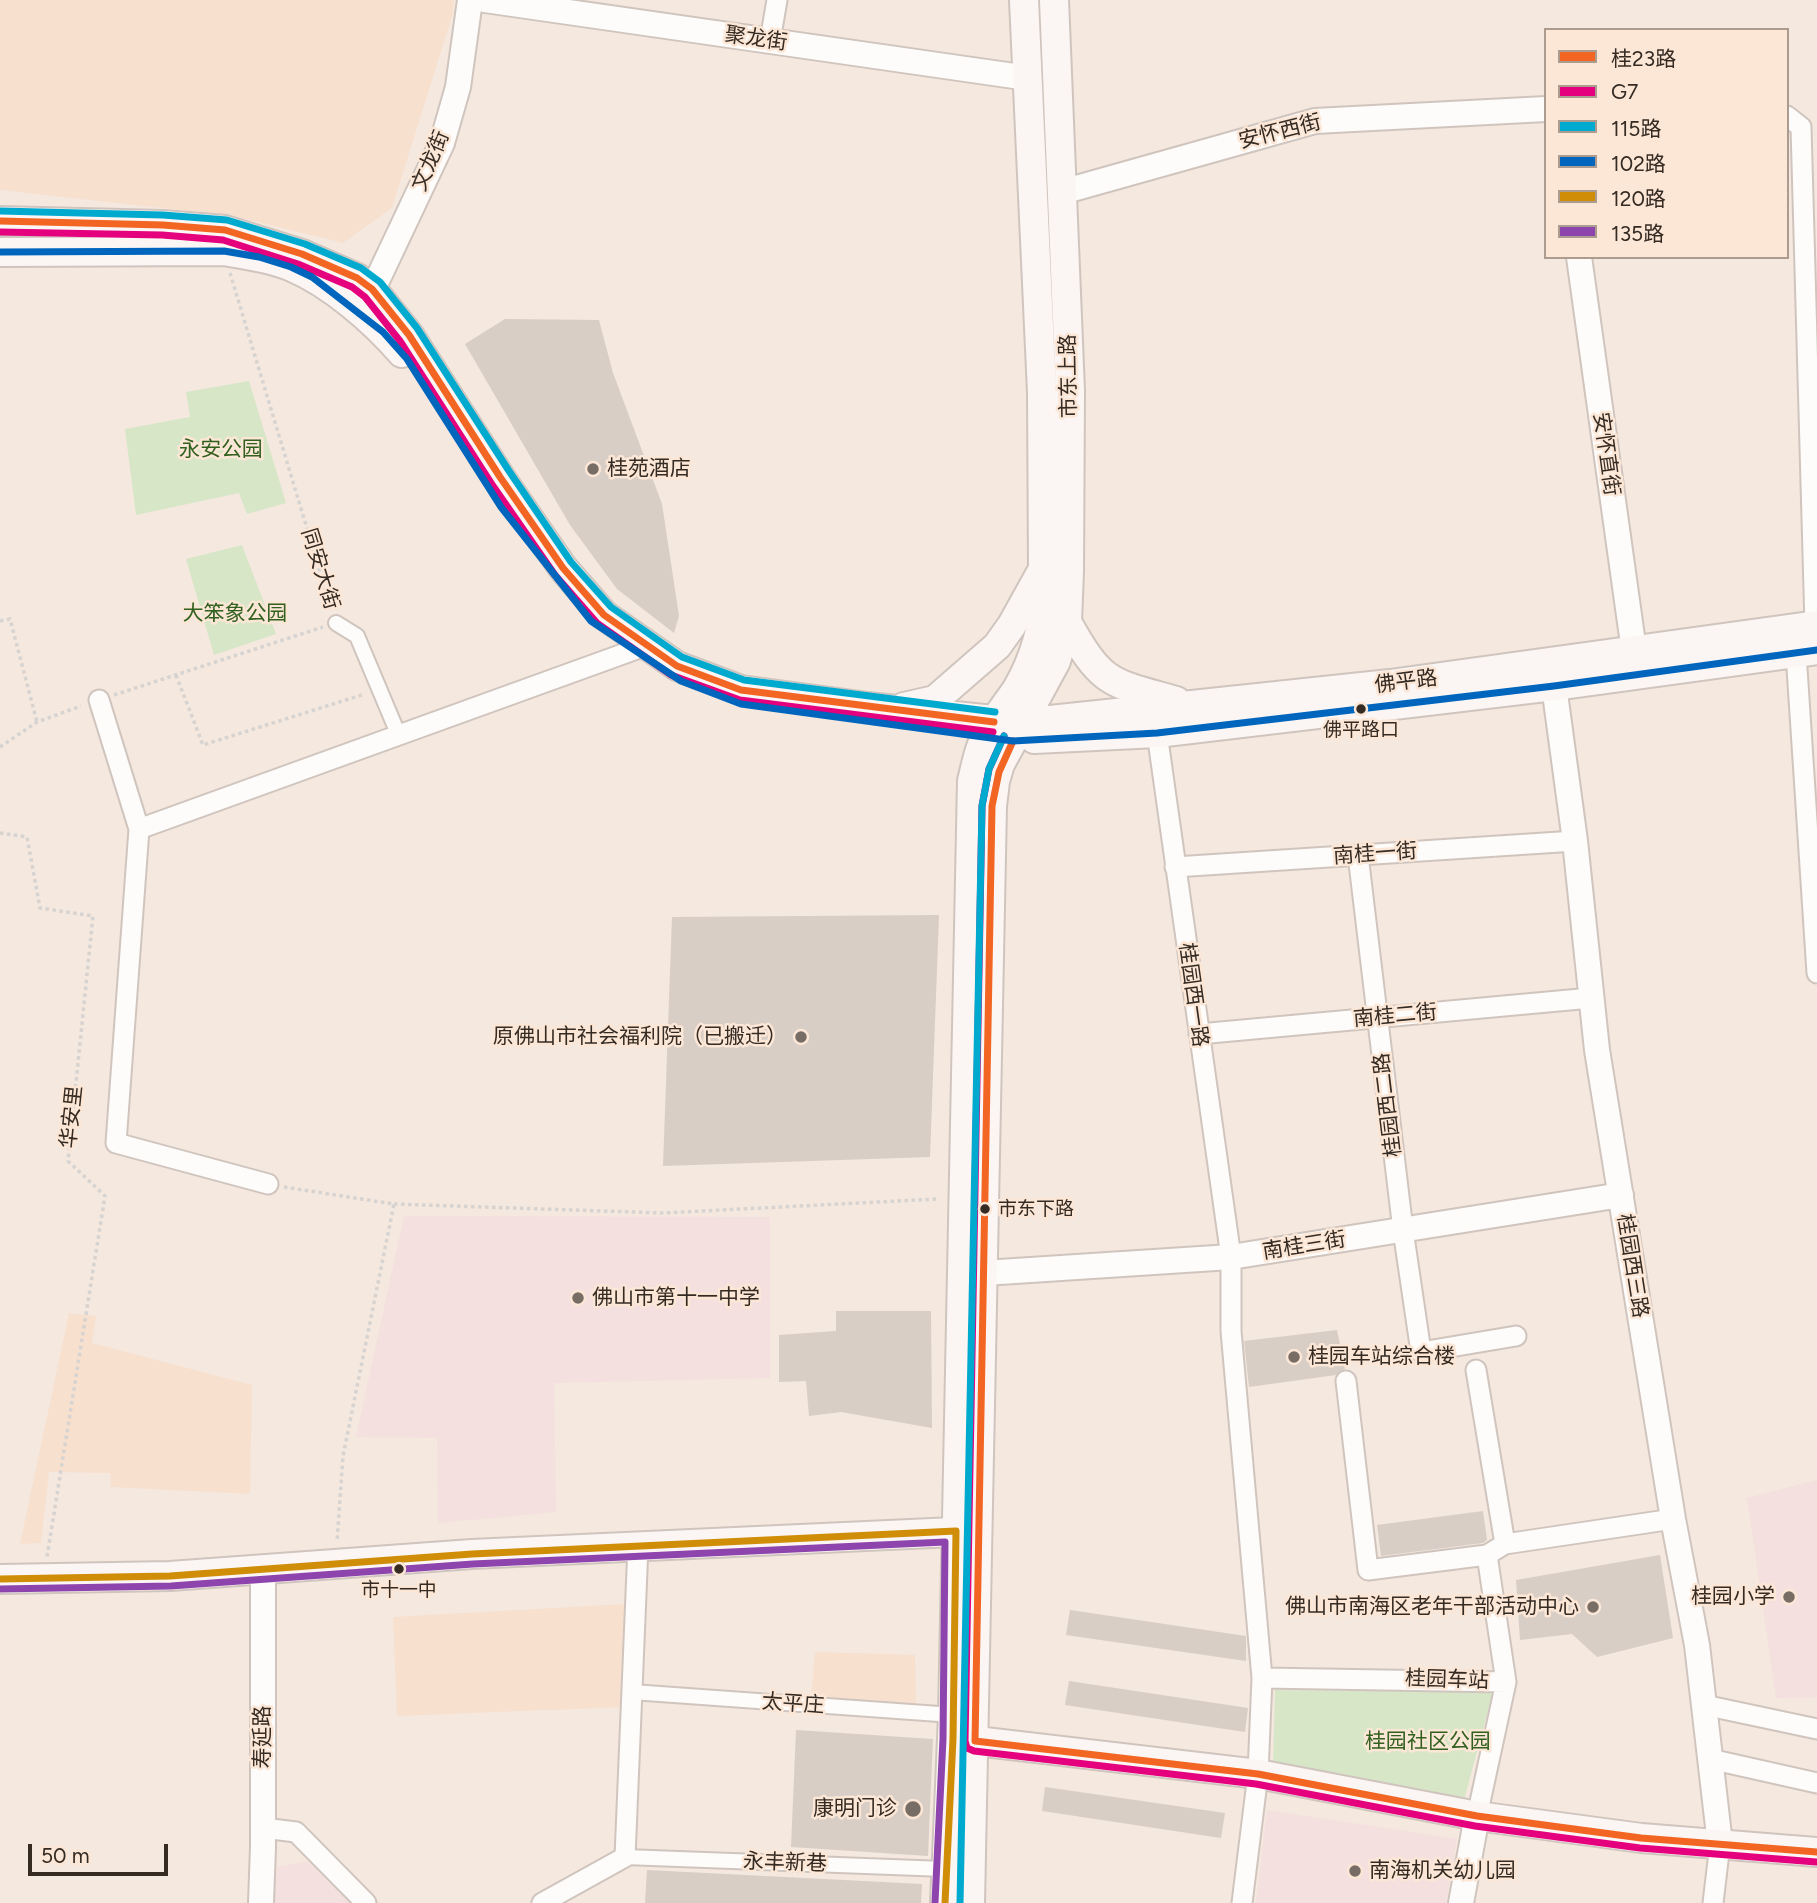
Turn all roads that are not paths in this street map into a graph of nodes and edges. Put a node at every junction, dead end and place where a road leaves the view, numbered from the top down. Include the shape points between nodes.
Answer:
1 (470, 0) edge
2 (485, 0) edge
3 (777, 0) edge
4 (1024, 0) edge
5 (1054, 0) edge
6 (770, 41) junction
7 (1028, 78) junction
8 (1544, 109) edge
9 (1794, 122) edge
10 (1062, 192) junction
11 (0, 221) edge
12 (1810, 250) edge
13 (0, 252) edge
14 (1579, 259) edge
15 (367, 301) junction
16 (1043, 569) junction
17 (336, 622) road end
18 (1067, 622) junction
19 (1811, 638) edge
20 (634, 650) junction
21 (1634, 651) junction
22 (1554, 686) junction
23 (99, 700) road end
24 (1192, 705) junction
25 (891, 710) junction
26 (1004, 730) junction
27 (1157, 733) junction
28 (399, 736) junction
29 (139, 829) junction
30 (1575, 841) junction
31 (1358, 855) junction
32 (1175, 867) junction
33 (1817, 973) edge
34 (1591, 998) junction
35 (1378, 1018) junction
36 (1199, 1034) junction
37 (268, 1184) road end
38 (1621, 1195) junction
39 (1403, 1230) junction
40 (1231, 1257) junction
41 (984, 1273) junction
42 (1516, 1336) dead end
43 (1476, 1370) dead end
44 (1346, 1381) dead end
45 (1673, 1519) junction
46 (968, 1531) junction
47 (1505, 1544) junction
48 (638, 1546) junction
49 (1487, 1555) junction
50 (263, 1571) junction
51 (0, 1579) edge
52 (1262, 1678) junction
53 (1506, 1682) junction
54 (632, 1692) junction
55 (1704, 1705) junction
56 (1817, 1729) edge
57 (960, 1732) junction
58 (1710, 1759) junction
59 (1258, 1774) junction
60 (1817, 1783) edge
61 (1477, 1816) junction
62 (263, 1828) junction
63 (1720, 1844) junction
64 (1817, 1852) edge
65 (625, 1857) junction
66 (946, 1869) junction
67 (261, 1903) edge
68 (366, 1903) edge
69 (542, 1903) edge
70 (945, 1903) edge
71 (970, 1903) edge
72 (1241, 1903) edge
73 (1461, 1903) edge
74 (1713, 1903) edge

1 - 15 street, 文龙街 via 458,88 442,143
2 - 6 street, 聚龙街
3 - 6 street
4 - 7 main road, 市东上路
5 - 10 main road, 市东上路
6 - 7 street, 聚龙街
7 - 16 main road, 市东上路 via 1042,392
8 - 10 street, 安怀西街 via 1315,121
9 - 12 street
10 - 18 main road, 市东上路 via 1070,391
11 - 15 main road via 225,230 302,254 357,278
12 - 19 street
13 - 15 main road via 223,251 291,267
14 - 21 street, 安怀直街
15 - 20 main road via 501,507 591,621
15 - 25 main road via 409,335 563,568 604,615 677,666 741,690
16 - 25 main road via 1012,625 968,674 936,700
16 - 26 main road, 市东上路 via 1042,627
17 - 28 street via 357,636
18 - 24 main road via 1101,674 1118,685
18 - 26 main road, 市东上路 via 1044,687
19 - 21 main road, 佛平路
19 - 22 main road, 佛平路
19 - 33 street
20 - 26 main road via 681,681 741,704
20 - 28 street
21 - 24 main road, 佛平路
22 - 27 main road, 佛平路
22 - 30 street, 桂园西三路
23 - 29 street
24 - 26 main road, 佛平路
25 - 26 main road
26 - 27 main road, 佛平路
26 - 41 main road via 992,806
26 - 46 main road via 972,781 970,804
27 - 32 street, 桂园西一路
28 - 29 street
29 - 37 street via 116,1143
30 - 31 street, 南桂一街
30 - 34 street, 桂园西三路
31 - 32 street, 南桂一街
31 - 35 street, 桂园西二路
32 - 36 street, 桂园西一路
34 - 35 street, 南桂二街
34 - 38 street, 桂园西三路
35 - 36 street, 南桂二街
35 - 39 street, 桂园西二路
36 - 40 street, 桂园西一路
38 - 39 street, 南桂三街
38 - 45 street, 桂园西三路
39 - 40 street, 南桂三街
39 - 42 street, 桂园西二路 via 1421,1352
40 - 41 street, 南桂三街
40 - 52 street, 桂园西一路 via 1231,1331
41 - 46 main road
43 - 47 street
44 - 49 street via 1368,1570
45 - 47 street
45 - 55 street, 桂园西三路
46 - 48 main road
46 - 57 main road
47 - 49 street
48 - 50 main road
48 - 54 street
49 - 53 street
50 - 51 main road
50 - 62 street, 寿延路
52 - 53 street, 桂园车站
52 - 59 street, 桂园西一路
53 - 61 street
54 - 57 street, 太平庄
54 - 65 street
55 - 56 street
55 - 58 street, 桂园西三路
57 - 59 main road
57 - 66 main road
57 - 71 main road
58 - 60 street
58 - 63 street, 桂园西三路
59 - 61 main road
59 - 72 street, 桂园西一路
61 - 63 main road
61 - 73 street
62 - 67 street, 寿延路
62 - 68 street via 296,1832
63 - 64 main road
63 - 74 street
65 - 66 street, 永丰新巷
65 - 69 street
66 - 70 main road

